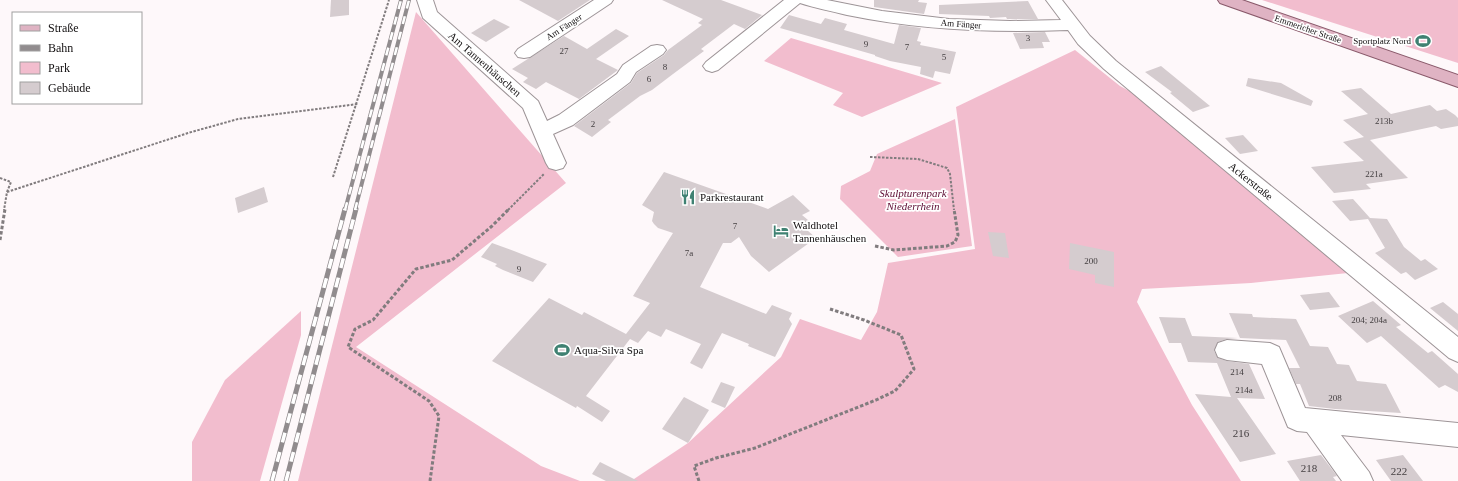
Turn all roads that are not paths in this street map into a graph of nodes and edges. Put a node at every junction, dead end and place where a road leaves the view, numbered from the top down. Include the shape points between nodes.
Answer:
1 (425, 0) edge
2 (605, 0) edge
3 (794, 0) edge
4 (806, 0) edge
5 (1054, 0) edge
6 (1226, 0) edge
7 (852, 5) edge
8 (1072, 25) junction
9 (657, 50) dead end
10 (524, 53) dead end
11 (712, 66) dead end
12 (1458, 81) edge
13 (543, 131) junction
14 (556, 163) road end
15 (1227, 350) dead end
16 (1458, 351) edge
17 (1306, 420) junction
18 (1458, 435) edge
19 (1359, 481) edge

1 - 13 street, Am Tannenhäuschen via 429,14 531,105
2 - 10 street, Am Fänger
3 - 11 street
4 - 7 street, Am Fänger
5 - 8 street, Ackerstraße
6 - 12 main road, Emmericher Straße
7 - 8 street, Am Fänger via 907,20 971,26
8 - 16 street, Ackerstraße via 1110,65
9 - 13 street via 629,69 624,78 566,120
13 - 14 street, Am Tannenhäuschen
15 - 17 street via 1270,354
17 - 18 street
17 - 19 street

